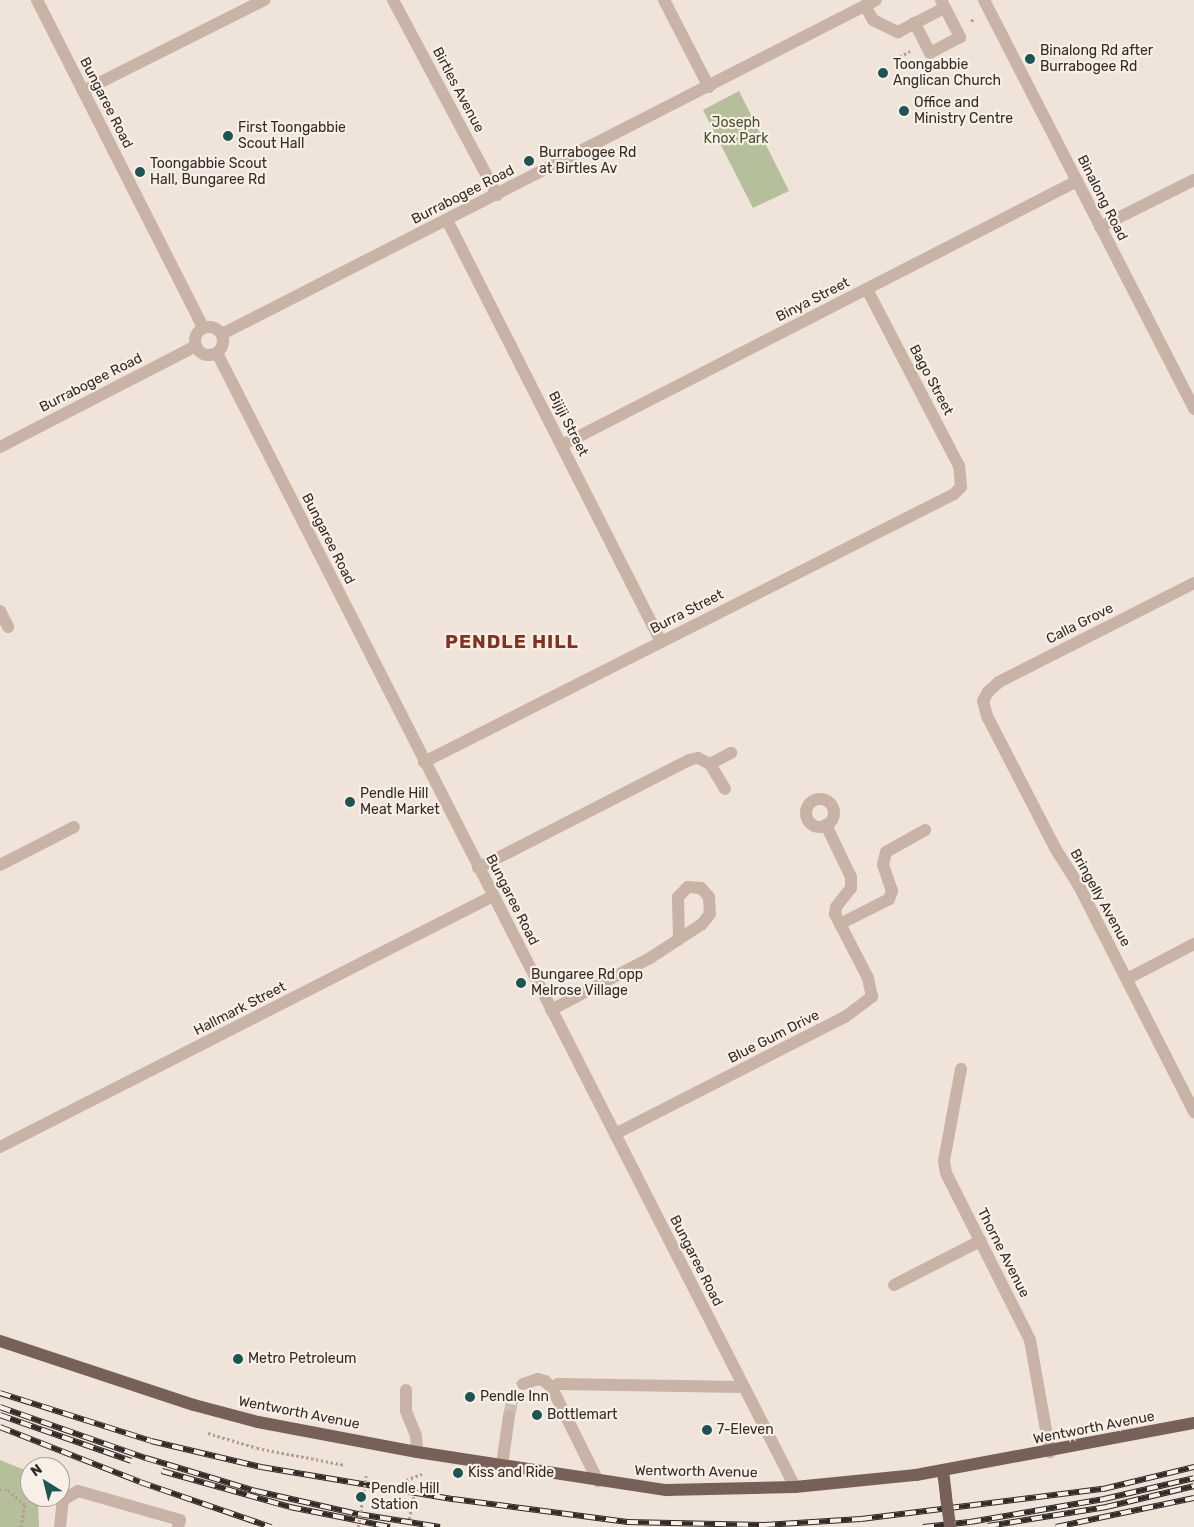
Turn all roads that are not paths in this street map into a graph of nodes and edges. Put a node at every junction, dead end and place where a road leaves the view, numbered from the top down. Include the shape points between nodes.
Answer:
1 (37, 0) edge
2 (264, 0) edge
3 (393, 0) edge
4 (664, 0) edge
5 (984, 0) edge
6 (871, 3) edge
7 (942, 4) edge
8 (915, 23) junction
9 (709, 87) junction
10 (83, 91) junction
11 (1194, 180) edge
12 (1077, 181) junction
13 (497, 195) junction
14 (447, 220) junction
15 (1100, 227) junction
16 (867, 289) junction
17 (203, 327) junction
18 (222, 334) junction
19 (196, 346) junction
20 (217, 353) junction
21 (1194, 409) edge
22 (562, 445) junction
23 (0, 447) edge
24 (960, 487) joint
25 (1194, 583) edge
26 (0, 611) edge
27 (8, 627) dead end
28 (661, 642) junction
29 (984, 697) joint
30 (731, 753) dead end
31 (424, 762) junction
32 (710, 764) junction
33 (725, 789) dead end
34 (826, 825) dead end
35 (74, 827) dead end
36 (925, 830) dead end
37 (0, 865) edge
38 (478, 868) junction
39 (493, 896) junction
40 (840, 924) junction
41 (679, 939) dead end
42 (1194, 944) edge
43 (1126, 979) junction
44 (551, 1010) junction
45 (961, 1069) dead end
46 (1194, 1112) edge
47 (615, 1134) junction
48 (0, 1147) edge
49 (980, 1241) junction
50 (894, 1285) dead end
51 (0, 1341) edge
52 (523, 1384) dead end
53 (743, 1387) junction
54 (552, 1388) junction
55 (406, 1390) dead end
56 (509, 1416) tunnel mouth
57 (1194, 1423) edge
58 (417, 1452) junction
59 (1050, 1452) junction
60 (502, 1465) junction
61 (943, 1471) junction
62 (598, 1481) junction
63 (794, 1487) junction
64 (60, 1527) edge
65 (178, 1527) edge
66 (950, 1527) edge

1 - 10 street, Bungaree Road
2 - 10 street
3 - 13 street, Birtles Avenue
4 - 9 street
5 - 12 street, Binalong Road
6 - 8 street via 873,20 898,32
6 - 9 street, Burrabogee Road
7 - 8 street
7 - 8 street via 960,37 930,53
9 - 13 street, Burrabogee Road
10 - 17 street, Bungaree Road
11 - 15 street
12 - 15 street, Binalong Road
12 - 16 street, Binya Street
13 - 14 street, Burrabogee Road
14 - 18 street, Burrabogee Road
14 - 22 street, Bijiji Street
15 - 21 street, Binalong Road
16 - 22 street, Binya Street
16 - 24 street, Bago Street via 959,466
17 - 18 street via 214,327
17 - 19 street via 195,335
18 - 20 street via 224,343
19 - 20 street via 206,355
19 - 23 street, Burrabogee Road
20 - 31 street, Bungaree Road
22 - 28 street, Bijiji Street
24 - 28 street, Burra Street via 954,494
25 - 29 street, Calla Grove via 1000,682
26 - 27 street
28 - 31 street, Burra Street
29 - 43 street, Bringelly Avenue via 987,716
30 - 32 street
31 - 38 street, Bungaree Road
32 - 33 street
32 - 38 street via 698,758 689,760
34 - 40 street, Blue Gum Drive via 851,876 851,888 835,910
35 - 37 street
36 - 40 street via 886,852 884,870 892,891 889,899
38 - 39 street, Bungaree Road
39 - 44 street, Bungaree Road
39 - 48 street, Hallmark Street
40 - 47 street, Blue Gum Drive via 872,987 869,1000 845,1017
41 - 44 street via 650,958
42 - 43 street
43 - 46 street, Bringelly Avenue
44 - 47 street, Bungaree Road
45 - 49 street, Thorne Avenue via 945,1167
47 - 53 street, Bungaree Road
49 - 50 street
49 - 59 street, Thorne Avenue via 1030,1340
51 - 58 main road, Wentworth Avenue via 235,1416
52 - 54 street via 538,1379
53 - 54 street via 558,1384
53 - 63 street, Bungaree Road
54 - 62 street
55 - 58 street via 406,1411 416,1436
56 - 60 street
57 - 59 main road, Wentworth Avenue
58 - 60 main road, Wentworth Avenue
59 - 61 main road, Wentworth Avenue
60 - 62 main road, Wentworth Avenue
61 - 63 main road, Wentworth Avenue
61 - 66 main road, bridge
62 - 63 main road, Wentworth Avenue via 666,1490
64 - 65 street via 64,1500 78,1491 180,1520

